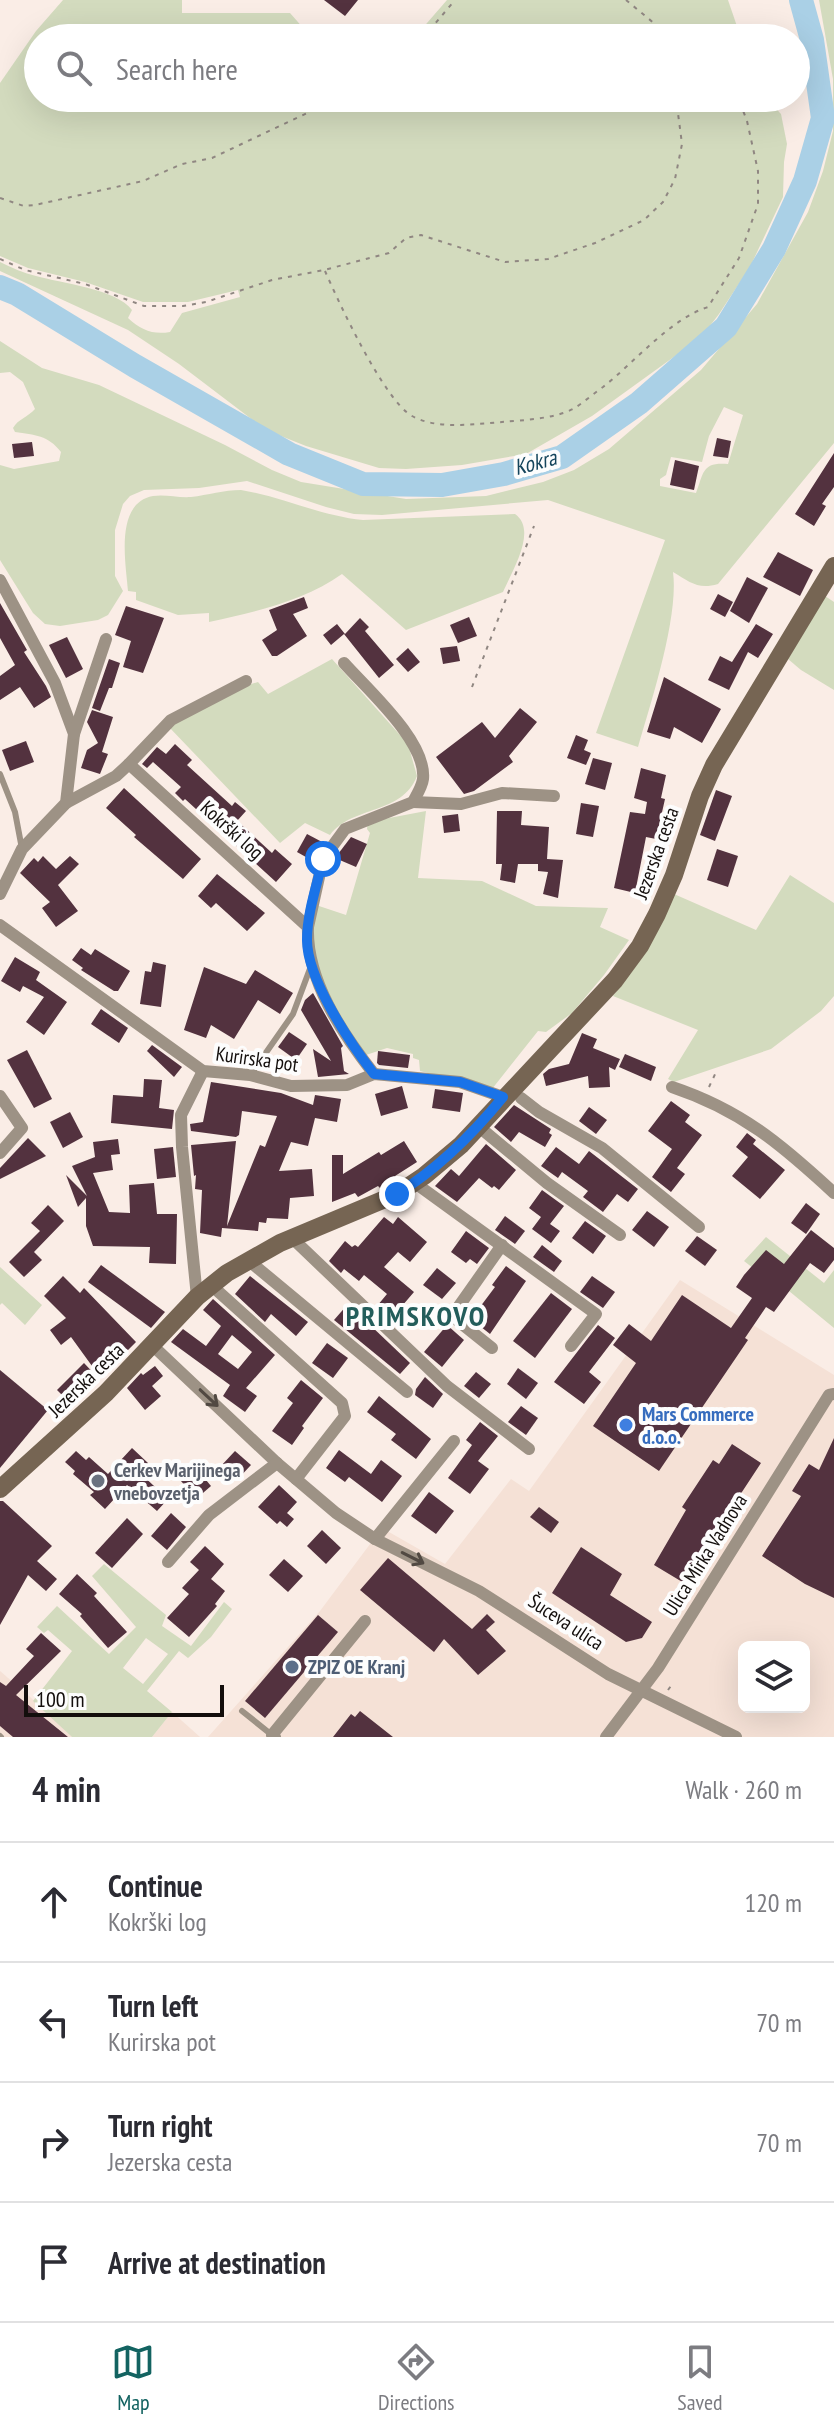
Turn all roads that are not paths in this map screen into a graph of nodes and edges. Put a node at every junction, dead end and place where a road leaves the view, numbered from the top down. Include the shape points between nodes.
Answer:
1 (834, 566) edge
2 (0, 580) edge
3 (106, 639) dead end
4 (344, 663) dead end
5 (246, 681) dead end
6 (74, 734) junction
7 (129, 764) junction
8 (0, 774) edge
9 (554, 796) dead end
10 (413, 802) junction
11 (66, 803) junction
12 (22, 849) junction
13 (0, 894) edge
14 (0, 925) edge
15 (308, 927) junction
16 (311, 966) junction
17 (203, 1071) junction
18 (374, 1074) junction
19 (250, 1075) junction
20 (672, 1087) dead end
21 (0, 1096) edge
22 (512, 1097) junction
23 (478, 1126) junction
24 (0, 1153) edge
25 (415, 1183) junction
26 (834, 1193) edge
27 (699, 1227) dead end
28 (620, 1235) dead end
29 (292, 1238) junction
30 (502, 1245) junction
31 (248, 1260) junction
32 (204, 1291) junction
33 (152, 1345) junction
34 (571, 1346) dead end
35 (492, 1348) dead end
36 (407, 1392) dead end
37 (834, 1394) edge
38 (454, 1441) dead end
39 (529, 1449) dead end
40 (277, 1463) junction
41 (296, 1479) junction
42 (0, 1489) edge
43 (375, 1539) junction
44 (168, 1562) dead end
45 (365, 1621) dead end
46 (642, 1691) junction
47 (242, 1711) dead end
48 (273, 1736) edge
49 (606, 1737) edge
50 (736, 1737) edge

1 - 22 street, Jezerska cesta via 714,765 640,946
2 - 6 street via 55,683
3 - 6 street
4 - 10 street via 420,757 423,780
5 - 7 street via 171,720
6 - 11 street
7 - 11 street
7 - 15 street, Kokrški log
8 - 12 lane
9 - 10 street via 502,793 461,804
10 - 15 street via 345,829 323,859
11 - 12 street
12 - 13 street
14 - 17 street, Kurirska pot
15 - 16 street
16 - 18 street
16 - 19 lane via 293,1014
17 - 19 street, Kurirska pot
17 - 32 street via 181,1115
18 - 19 street, Kurirska pot via 347,1085 291,1086
18 - 22 street, Kurirska pot via 460,1082
20 - 26 street via 710,1100 787,1150
21 - 24 street via 22,1128
22 - 23 street, Jezerska cesta
22 - 27 street via 602,1148
23 - 25 street, Jezerska cesta
23 - 28 street
25 - 29 street, Jezerska cesta
25 - 30 street
29 - 31 street, Jezerska cesta
29 - 39 street via 447,1386
30 - 34 street via 596,1314
30 - 35 street via 452,1316
31 - 32 street, Jezerska cesta
31 - 36 street
32 - 33 street, Jezerska cesta
32 - 41 street via 342,1403 345,1416
33 -> 40 street, Šuceva ulica
33 - 42 street, Jezerska cesta
37 - 46 street, Ulica Mirka Vadnova
38 - 43 street
40 - 41 street, Šuceva ulica
40 - 44 street via 209,1515
41 - 43 street, Šuceva ulica
43 -> 46 street, Šuceva ulica via 479,1591
45 - 48 street
46 - 49 street, Ulica Mirka Vadnova
46 - 50 street, Šuceva ulica
47 - 48 lane

